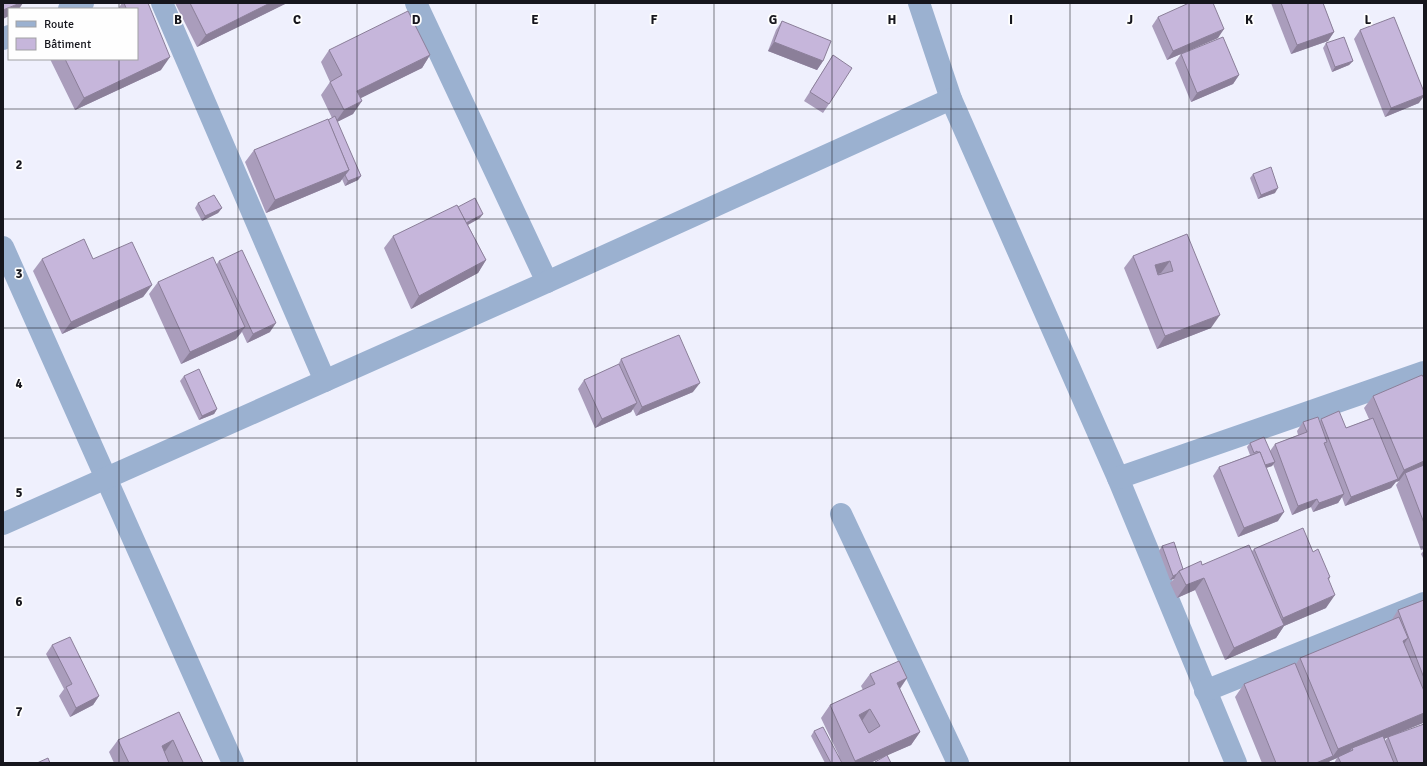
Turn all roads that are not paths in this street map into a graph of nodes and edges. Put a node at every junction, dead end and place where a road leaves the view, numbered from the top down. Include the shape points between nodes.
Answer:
1 (83, 3) edge
2 (162, 3) edge
3 (416, 3) edge
4 (919, 3) edge
5 (71, 8) edge
6 (951, 99) junction
7 (3, 247) edge
8 (547, 282) junction
9 (1424, 372) edge
10 (325, 381) junction
11 (106, 478) junction
12 (1118, 478) junction
13 (841, 514) dead end
14 (3, 524) edge
15 (1424, 603) edge
16 (1205, 691) junction
17 (233, 763) edge
18 (958, 763) edge
19 (1236, 763) edge

1 - 5 street
2 - 10 street
3 - 8 street
4 - 6 street
6 - 8 street
6 - 12 street
7 - 11 street
8 - 10 street
9 - 12 street
10 - 11 street
11 - 14 street
11 - 17 street
12 - 16 street
13 - 18 street
15 - 16 street
16 - 19 street

